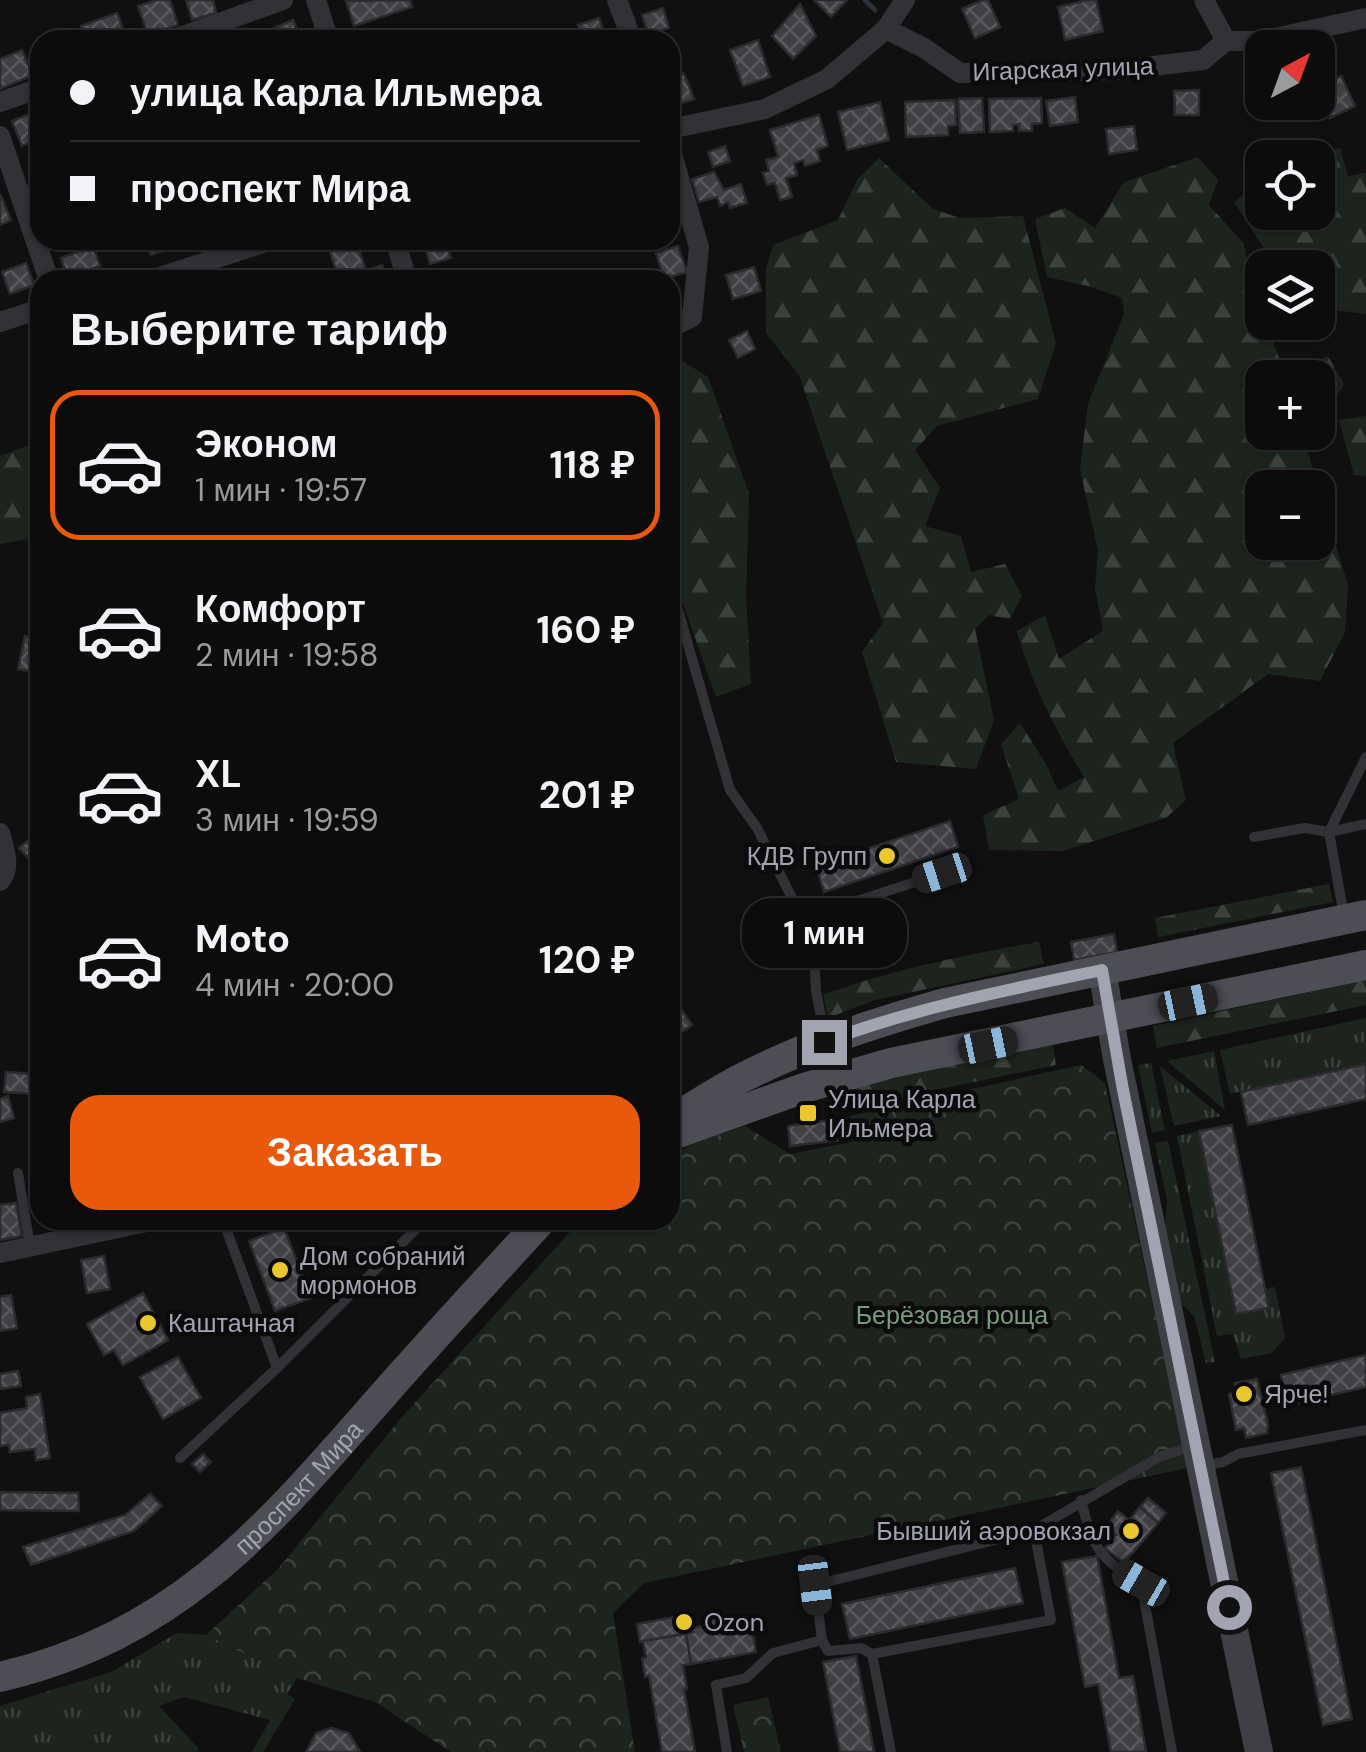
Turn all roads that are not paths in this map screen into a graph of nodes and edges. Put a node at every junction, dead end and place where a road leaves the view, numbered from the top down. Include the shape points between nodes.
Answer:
1 (283, 0) edge
2 (316, 0) edge
3 (617, 0) edge
4 (905, 0) edge
5 (1204, 0) edge
6 (1366, 18) edge
7 (886, 29) junction
8 (200, 30) edge
9 (326, 30) edge
10 (628, 30) edge
11 (1226, 41) junction
12 (30, 92) edge
13 (0, 102) edge
14 (680, 128) edge
15 (0, 136) edge
16 (680, 181) edge
17 (30, 224) edge
18 (242, 250) edge
19 (181, 270) edge
20 (30, 312) edge
21 (0, 322) edge
22 (680, 323) edge
23 (680, 617) edge
24 (1366, 757) edge
25 (1366, 824) edge
26 (1329, 832) junction
27 (0, 833) edge
28 (1254, 837) dead end
29 (942, 873) dead end
30 (0, 880) edge
31 (1356, 917) edge
32 (814, 940) junction
33 (1366, 964) edge
34 (1102, 970) junction
35 (1112, 1018) junction
36 (824, 1042) junction
37 (834, 1080) junction
38 (680, 1115) edge
39 (680, 1132) edge
40 (18, 1174) dead end
41 (108, 1230) edge
42 (227, 1230) edge
43 (415, 1230) edge
44 (533, 1230) edge
45 (30, 1246) junction
46 (0, 1252) edge
47 (277, 1368) junction
48 (1366, 1430) edge
49 (1198, 1455) junction
50 (180, 1458) dead end
51 (1082, 1500) junction
52 (1034, 1530) junction
53 (822, 1640) junction
54 (872, 1654) junction
55 (0, 1678) edge
56 (728, 1752) edge
57 (891, 1752) edge
58 (1172, 1752) edge
59 (1259, 1752) edge

1 - 8 street
2 - 9 street
3 - 10 street
4 - 7 street
5 - 11 street
6 - 11 street, Игарская улица via 1261,41
7 - 11 street, Игарская улица via 960,73 1137,68 1203,60
7 - 14 street via 827,78 765,109
12 - 13 street
15 - 17 street
16 - 22 street via 699,247 692,316
18 - 19 street
20 - 21 street
23 - 32 lane via 730,790
24 - 26 lane
25 - 26 lane
26 - 28 lane via 1305,828
26 - 31 lane
27 - 30 street via 7,860
29 - 32 lane via 812,916
31 - 34 main road
32 - 36 lane
33 - 35 main road
34 - 35 street
34 - 36 main road via 945,1003
35 - 37 main road
35 - 49 street
36 - 37 lane
36 - 38 main road via 745,1076
37 - 39 main road
40 - 45 lane
41 - 45 street
42 - 47 lane
43 - 47 lane
44 - 55 main road, проспект Мира via 232,1557 127,1630
45 - 46 street
47 - 50 lane
48 - 49 lane via 1223,1462
49 - 51 lane via 1159,1456
49 - 59 street
51 - 52 lane
51 - 58 lane via 1091,1539 1111,1566 1141,1583
52 - 53 lane via 815,1585
52 - 54 lane via 1052,1620
53 - 54 lane via 828,1651 860,1648
53 - 56 lane via 773,1653 746,1678 716,1685
54 - 57 lane

